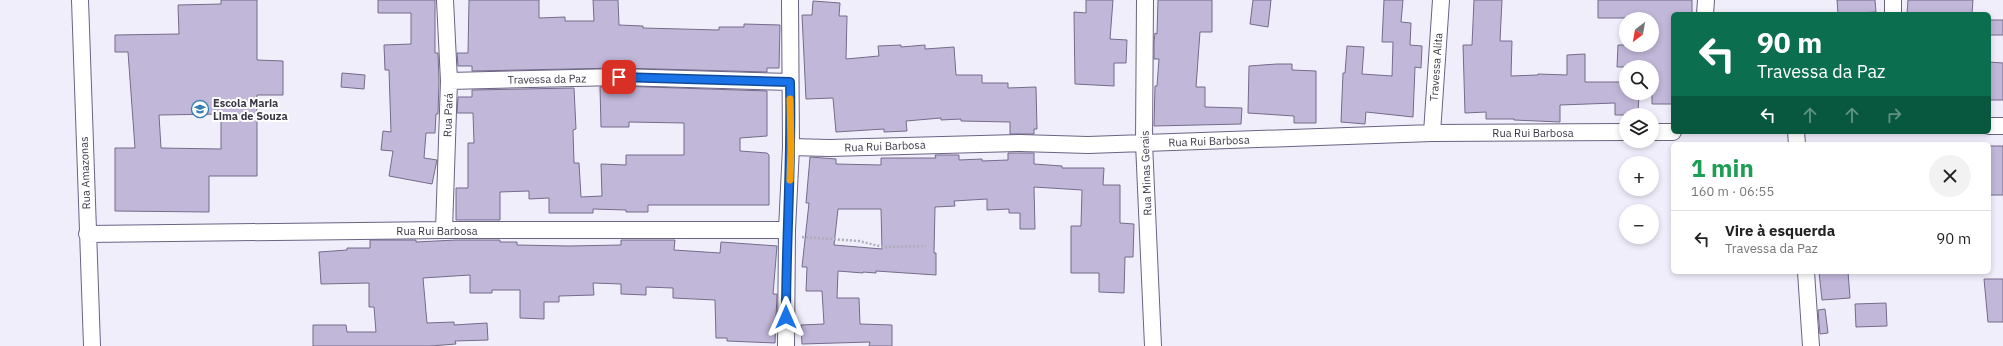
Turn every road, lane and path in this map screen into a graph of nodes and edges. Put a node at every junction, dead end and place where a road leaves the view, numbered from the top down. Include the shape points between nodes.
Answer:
1 (80, 0) edge
2 (445, 0) edge
3 (790, 0) edge
4 (1145, 0) edge
5 (1441, 0) edge
6 (1706, 0) edge
7 (1893, 0) edge
8 (1705, 12) edge
9 (1893, 12) edge
10 (449, 81) junction
11 (790, 82) junction
12 (1991, 126) edge
13 (2003, 126) edge
14 (1619, 132) edge
15 (1659, 132) edge
16 (1671, 132) edge
17 (1432, 133) junction
18 (1144, 143) junction
19 (791, 147) junction
20 (444, 230) junction
21 (787, 230) junction
22 (87, 234) junction
23 (926, 246) dead end
24 (1806, 274) edge
25 (92, 346) edge
26 (786, 346) edge
27 (1153, 346) edge
28 (1811, 346) edge

1 - 22 street, Rua Amazonas
2 - 10 street, Rua Pará
3 - 11 street
4 - 18 street, Rua Minas Gerais
5 - 17 street, Travessa Alita
6 - 8 street
7 - 9 street
10 - 11 street, Travessa da Paz via 619,77
10 - 20 street, Rua Pará
11 - 19 street
12 - 13 street
14 - 17 street, Rua Rui Barbosa
15 - 16 street
17 - 18 street, Rua Rui Barbosa
18 - 19 street, Rua Rui Barbosa
18 - 27 street, Rua Minas Gerais
19 - 21 street
20 - 21 street, Rua Rui Barbosa
20 - 22 street, Rua Rui Barbosa
21 - 23 path via 799,237 820,240 859,242 883,247
21 - 26 street
22 - 25 street, Rua Amazonas
24 - 28 street

